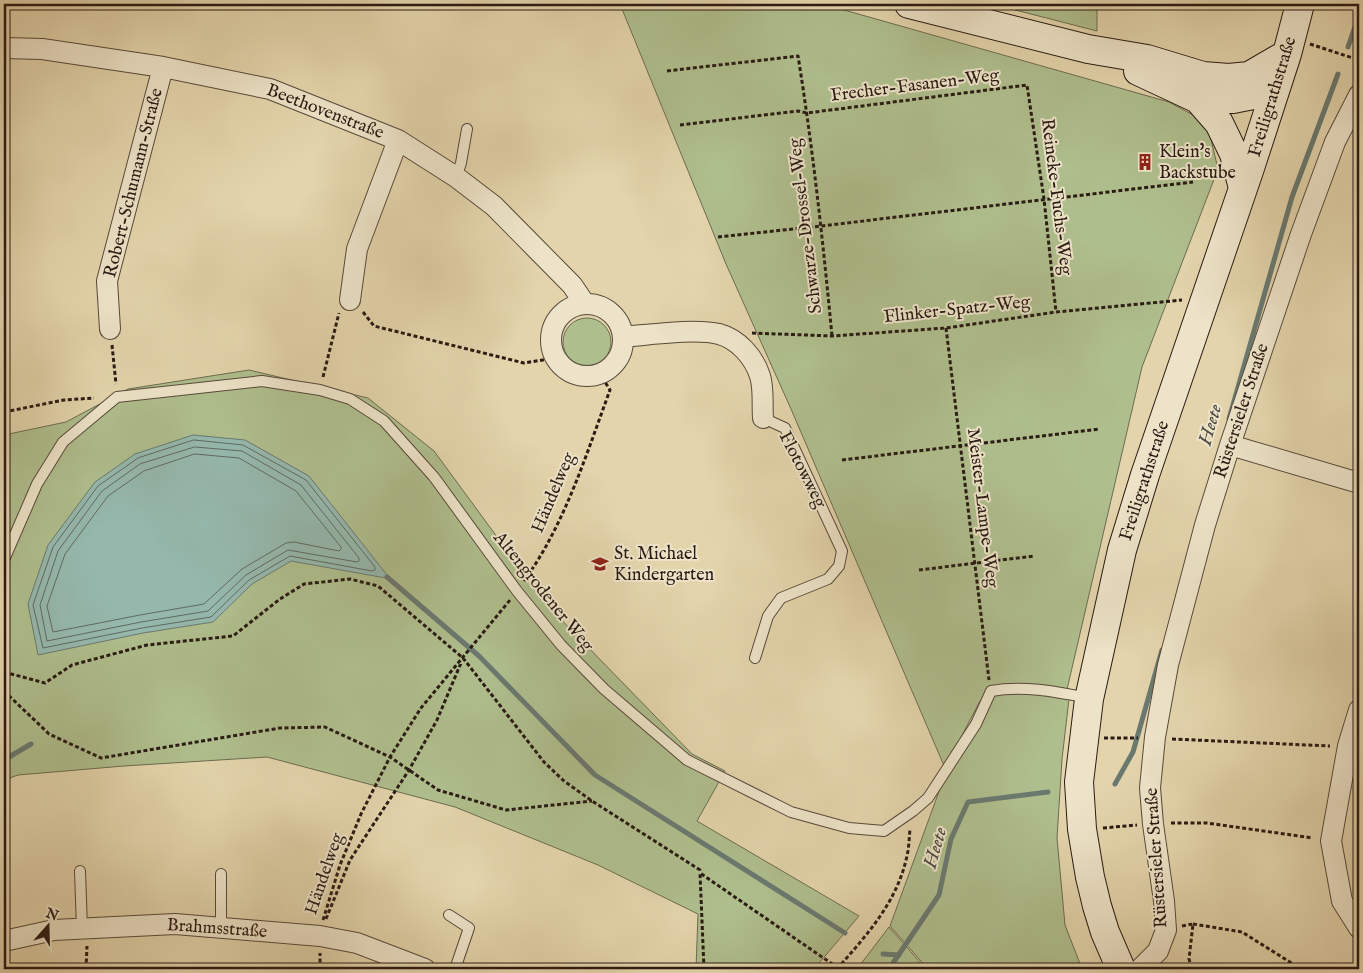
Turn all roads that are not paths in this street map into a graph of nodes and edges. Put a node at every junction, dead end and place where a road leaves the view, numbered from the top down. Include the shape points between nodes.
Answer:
1 (910, 4) edge
2 (1300, 4) edge
3 (4, 48) edge
4 (1287, 54) junction
5 (163, 67) junction
6 (1277, 85) junction
7 (1200, 88) junction
8 (1233, 99) junction
9 (1358, 100) edge
10 (467, 129) dead end
11 (398, 140) junction
12 (1258, 144) junction
13 (456, 177) junction
14 (1243, 188) junction
15 (350, 300) road end
16 (585, 304) junction
17 (110, 329) road end
18 (622, 337) junction
19 (763, 418) joint
20 (1230, 445) junction
21 (1359, 483) edge
22 (4, 560) edge
23 (755, 658) dead end
24 (1089, 698) junction
25 (1359, 710) edge
26 (80, 871) dead end
27 (221, 874) dead end
28 (449, 915) dead end
29 (85, 928) junction
30 (221, 928) junction
31 (1359, 928) edge
32 (4, 941) edge
33 (425, 969) edge
34 (455, 969) edge
35 (1121, 969) edge
36 (1140, 969) edge

1 - 7 main road via 1088,49 1147,59
2 - 4 main road, Freiligrathstraße
3 - 5 street, Beethovenstraße via 42,50
4 - 6 main road, Freiligrathstraße
4 - 7 main road via 1249,76 1229,78
5 - 11 street, Beethovenstraße via 270,90
5 - 17 street, Robert-Schumann-Straße via 107,281
6 - 8 main road
6 - 12 main road, Freiligrathstraße
7 - 8 main road via 1223,100
7 - 14 main road via 1234,154
8 - 12 main road via 1246,117
9 - 20 street, Rüstersieler Straße via 1335,142
10 - 13 lane
11 - 13 street, Beethovenstraße
11 - 15 street via 357,249
12 - 14 main road, Freiligrathstraße
13 - 16 street, Beethovenstraße via 494,206 572,285
14 - 24 main road, Freiligrathstraße via 1122,550
16 - 18 street via 606,310 614,317
16 - 18 street via 563,313 555,323 551,346 561,366 580,376 600,374 618,359
18 - 19 street, Flotowweg via 698,332 719,334 735,341 752,357 761,378
19 - 23 lane, Flotowweg via 785,428 842,551 839,566 828,579 781,598 768,616
20 - 21 street
20 - 36 street, Rüstersieler Straße via 1181,614 1154,737 1150,788 1166,930 1158,951
22 - 24 lane, Altengrodener Weg via 37,484 63,442 117,397 262,381 320,390 350,399 384,421 434,478 561,645 604,689 687,760 791,812 849,828 884,831 928,798 976,724 991,692 1045,690
24 - 35 main road, Freiligrathstraße via 1079,782 1082,829 1097,906
25 - 31 street via 1348,746 1331,841 1342,901
26 - 29 lane
27 - 30 lane
28 - 34 lane via 469,928
29 - 30 street, Brahmsstraße via 175,924
29 - 32 street, Brahmsstraße via 54,930
30 - 33 street, Brahmsstraße via 320,936 357,943

